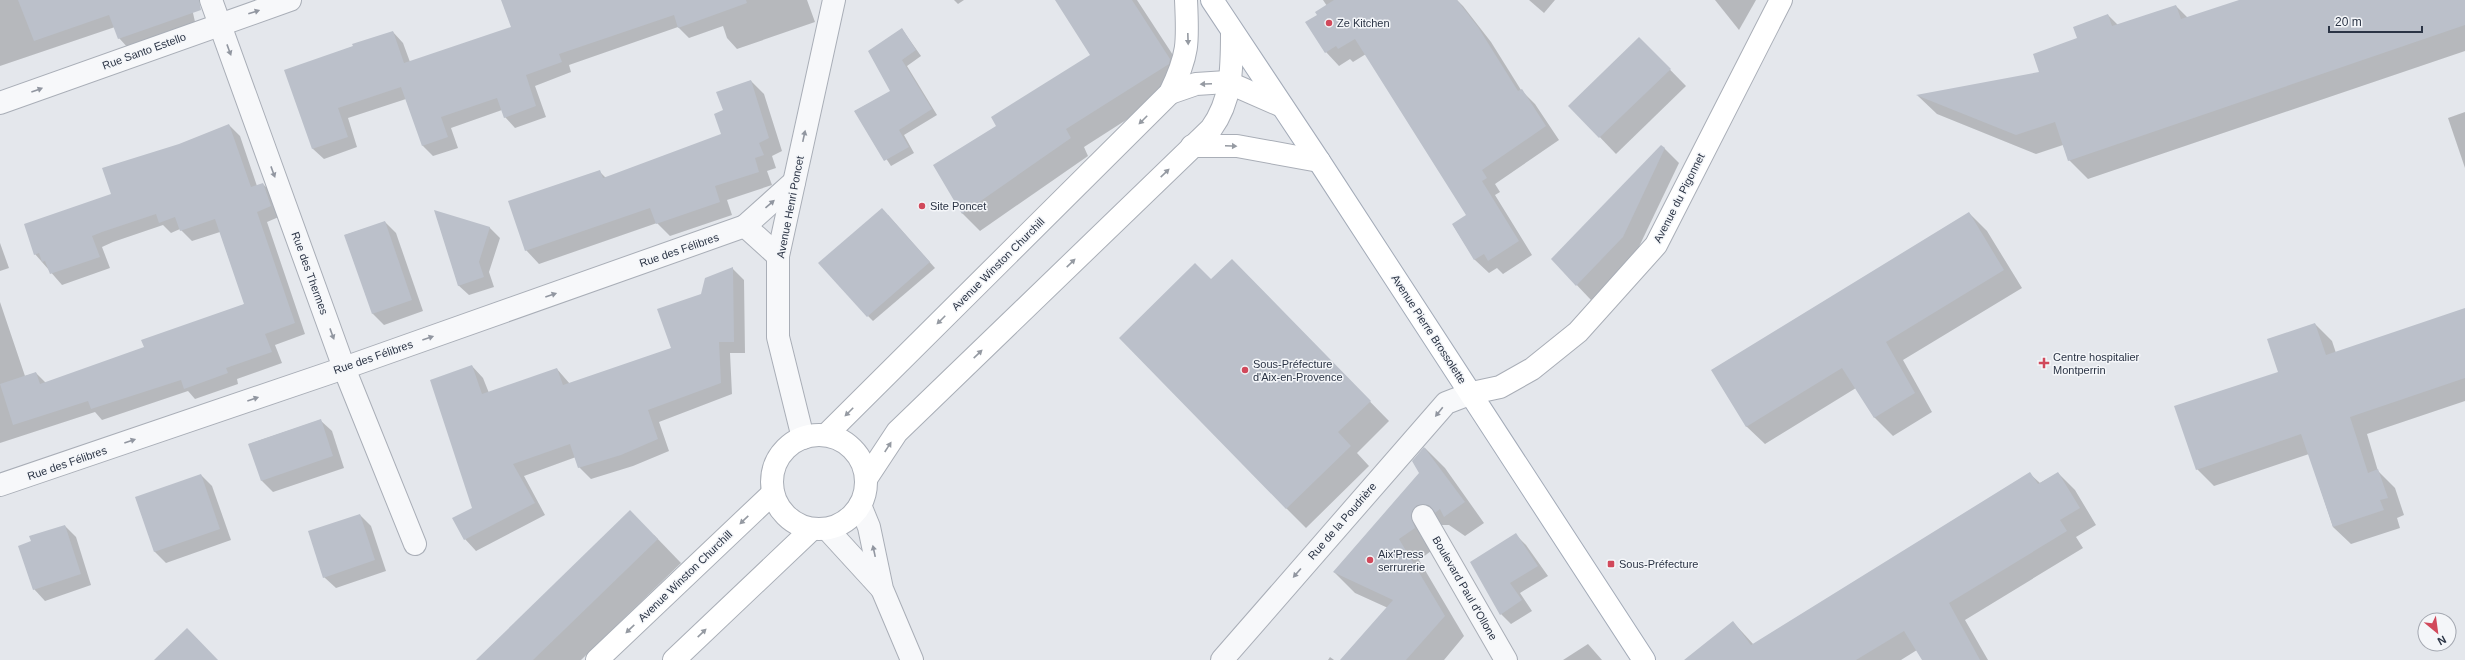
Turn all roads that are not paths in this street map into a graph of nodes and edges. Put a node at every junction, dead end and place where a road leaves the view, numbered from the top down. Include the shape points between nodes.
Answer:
1 (211, 0) edge
2 (290, 0) edge
3 (834, 0) edge
4 (1186, 0) edge
5 (1212, 0) edge
6 (1780, 0) edge
7 (219, 24) junction
8 (1232, 33) junction
9 (1230, 84) junction
10 (1170, 93) junction
11 (0, 103) edge
12 (1282, 106) junction
13 (1192, 146) junction
14 (1319, 161) junction
15 (794, 182) junction
16 (745, 226) junction
17 (778, 256) junction
18 (344, 368) junction
19 (1472, 393) junction
20 (826, 435) junction
21 (803, 438) junction
22 (866, 479) junction
23 (0, 485) edge
24 (773, 493) junction
25 (860, 505) junction
26 (1423, 516) dead end
27 (819, 529) junction
28 (415, 544) dead end
29 (882, 589) junction
30 (597, 660) edge
31 (674, 660) edge
32 (912, 660) edge
33 (1222, 660) edge
34 (1506, 660) edge
35 (1644, 660) edge

1 - 7 street, Rue des Thermes
7 -> 2 street, Rue Santo Estello
15 -> 3 street, Avenue Henri Poncet
4 -> 10 street, Avenue Winston Churchill via 1188,46 1183,66
5 - 8 street, Avenue Pierre Brossolette
6 - 19 street, Avenue du Pigonnet via 1656,245 1578,332 1544,360 1500,387
11 -> 7 street, Rue Santo Estello
7 -> 18 street, Rue des Thermes
8 - 9 street
8 - 12 street, Avenue Pierre Brossolette
9 -> 10 street, Avenue Winston Churchill via 1196,84
9 - 12 street, Avenue Winston Churchill
9 - 13 street via 1222,114 1211,129
10 -> 20 street, Avenue Winston Churchill
12 - 14 street, Avenue Pierre Brossolette
13 -> 14 street via 1237,146
22 -> 13 street via 898,432
14 - 19 street, Avenue Pierre Brossolette
16 -> 15 street, Rue des Félibres
15 - 17 street, Avenue Henri Poncet
16 - 17 street
18 -> 16 street, Rue des Félibres
17 - 21 street, Avenue Henri Poncet via 778,338
23 -> 18 street, Rue des Félibres
18 - 28 street, Rue des Thermes
19 -> 33 street, Rue de la Poudrière via 1446,403
19 - 35 street, Avenue Pierre Brossolette
20 - 21 street
20 - 22 street via 842,441 855,451 864,466
21 - 24 street via 791,443 775,464 772,478
22 - 25 street
24 - 27 street via 779,507 793,521
24 -> 30 street, Avenue Winston Churchill
25 - 27 street via 846,521
29 -> 25 street via 869,527
26 - 34 street, Boulevard Paul d'Ollone
27 - 29 street
31 -> 27 street
29 - 32 street

